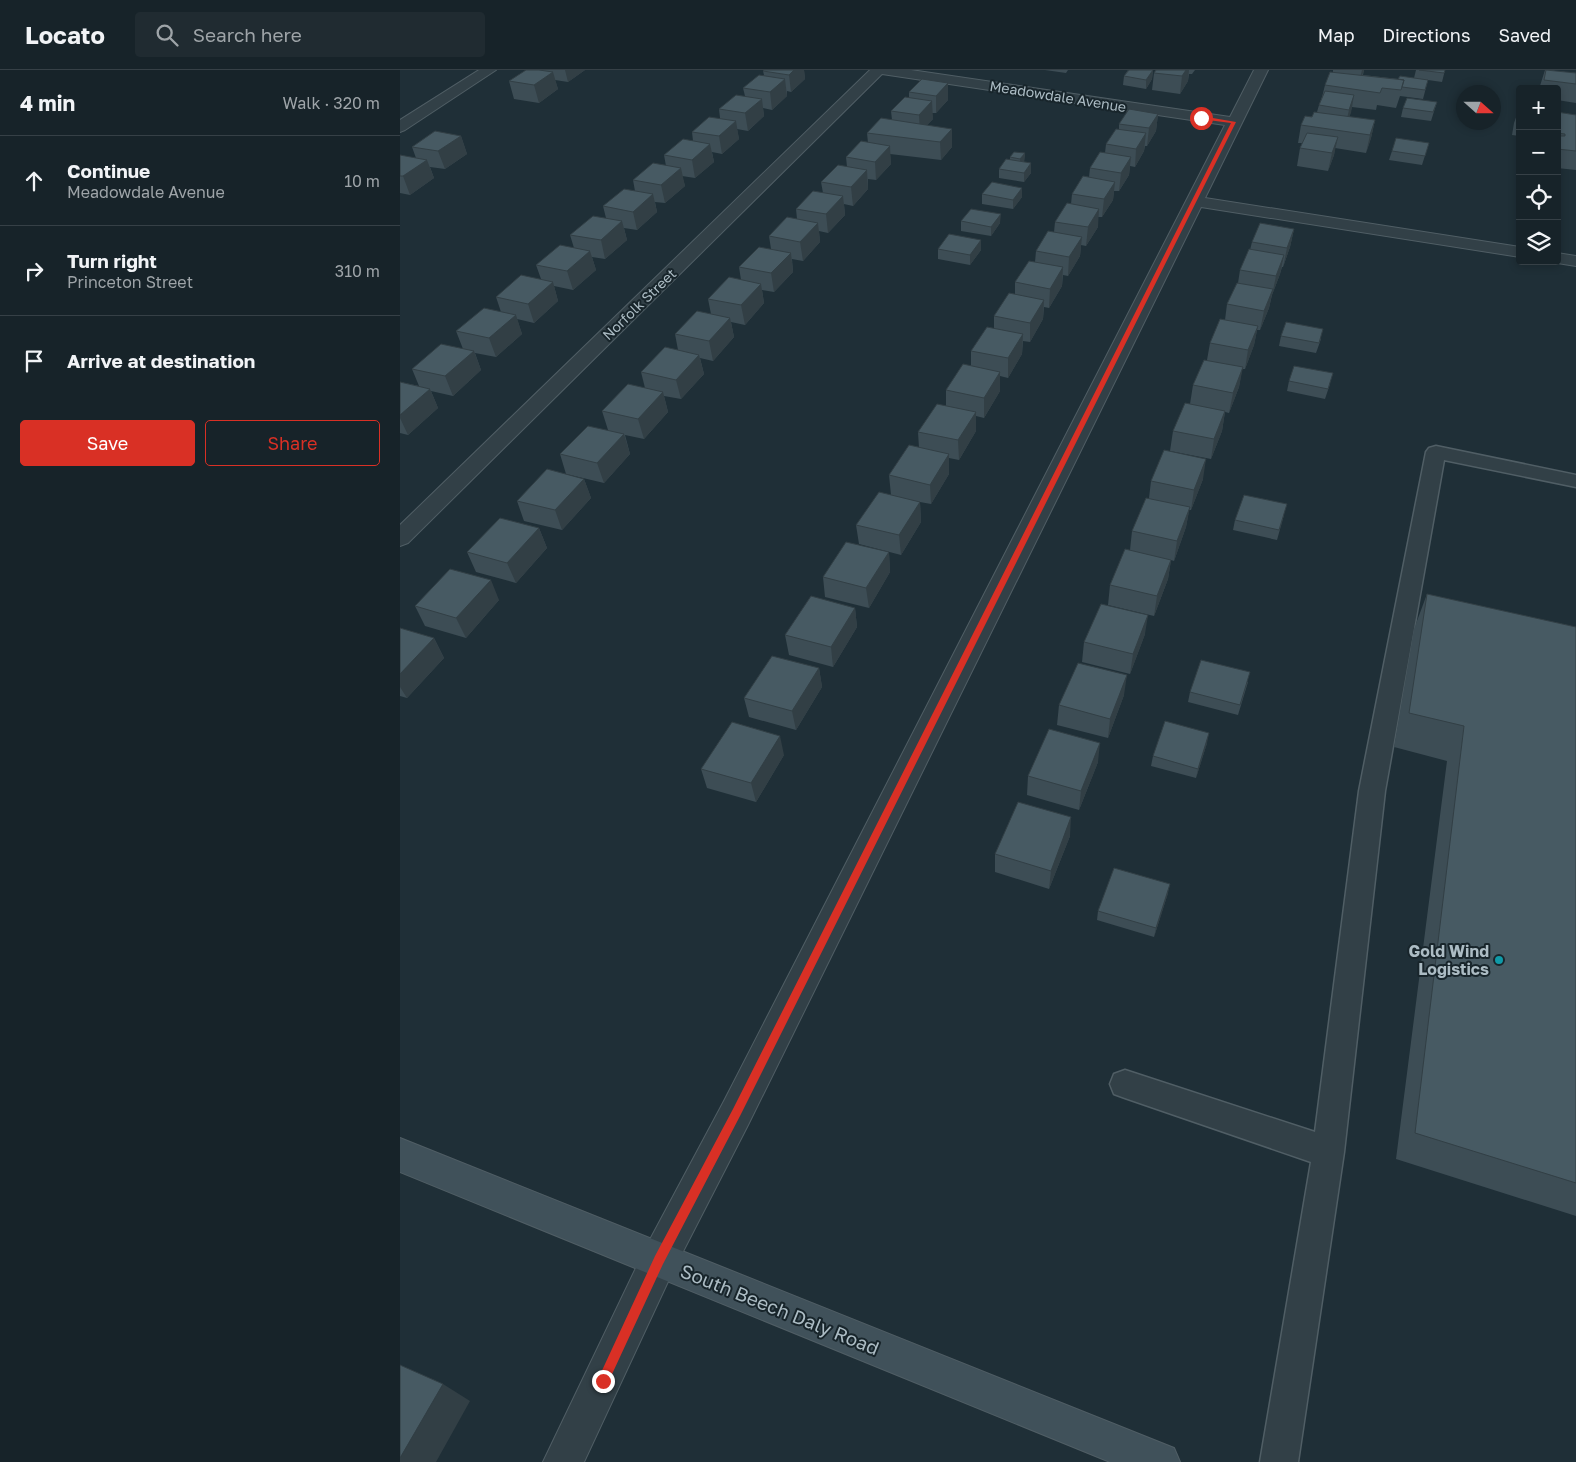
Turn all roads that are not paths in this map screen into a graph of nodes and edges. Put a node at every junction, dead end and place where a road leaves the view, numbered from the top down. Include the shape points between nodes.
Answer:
1 (489, 70) edge
2 (878, 70) edge
3 (882, 70) edge
4 (1261, 70) edge
5 (1233, 122) junction
6 (400, 127) edge
7 (1194, 201) junction
8 (1516, 251) edge
9 (1561, 259) edge
10 (1576, 261) edge
11 (1576, 481) edge
12 (400, 538) edge
13 (1125, 1084) dead end
14 (1328, 1152) junction
15 (400, 1155) edge
16 (659, 1260) junction
17 (563, 1462) edge
18 (1160, 1462) edge
19 (1279, 1462) edge

1 - 6 street
2 - 12 street, Norfolk Street
3 - 5 street, Meadowdale Avenue
4 - 5 street
5 - 7 street
7 - 8 street
7 - 16 street
9 - 10 street
11 - 14 lane via 1436,452 1372,792
13 - 14 lane
14 - 19 lane
15 - 16 main road, South Beech Daly Road
16 - 17 street
16 - 18 main road, South Beech Daly Road

